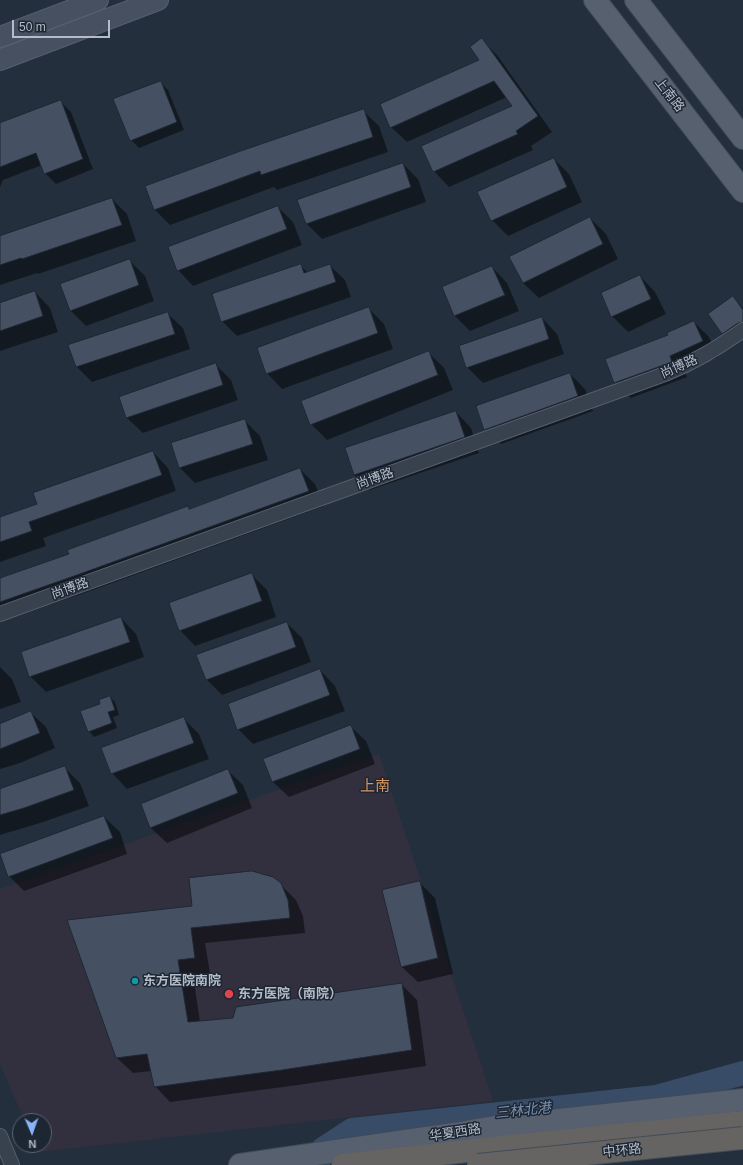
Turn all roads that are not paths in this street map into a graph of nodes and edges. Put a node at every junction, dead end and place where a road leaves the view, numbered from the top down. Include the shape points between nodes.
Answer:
1 (98, 0) edge
2 (158, 0) edge
3 (595, 0) edge
4 (636, 0) edge
5 (0, 37) edge
6 (0, 60) edge
7 (743, 138) edge
8 (743, 191) edge
9 (743, 330) edge
10 (0, 614) edge
11 (743, 1100) edge
12 (743, 1122) edge
13 (743, 1132) edge
14 (0, 1136) edge
15 (743, 1138) edge
16 (490, 1162) edge
17 (12, 1165) edge
18 (240, 1165) edge
19 (343, 1165) edge
20 (408, 1165) edge

1 - 5 main road
2 - 6 main road
3 - 8 main road, 上南路
4 - 7 main road
9 - 10 street, 尚博路 via 704,356 665,374
11 - 18 main road, 华夏西路 via 495,1127
12 - 19 highway
13 - 16 main road, 华夏西路
14 - 17 street
15 - 16 highway, 中环路, bridge
16 - 20 main road, 华夏西路

